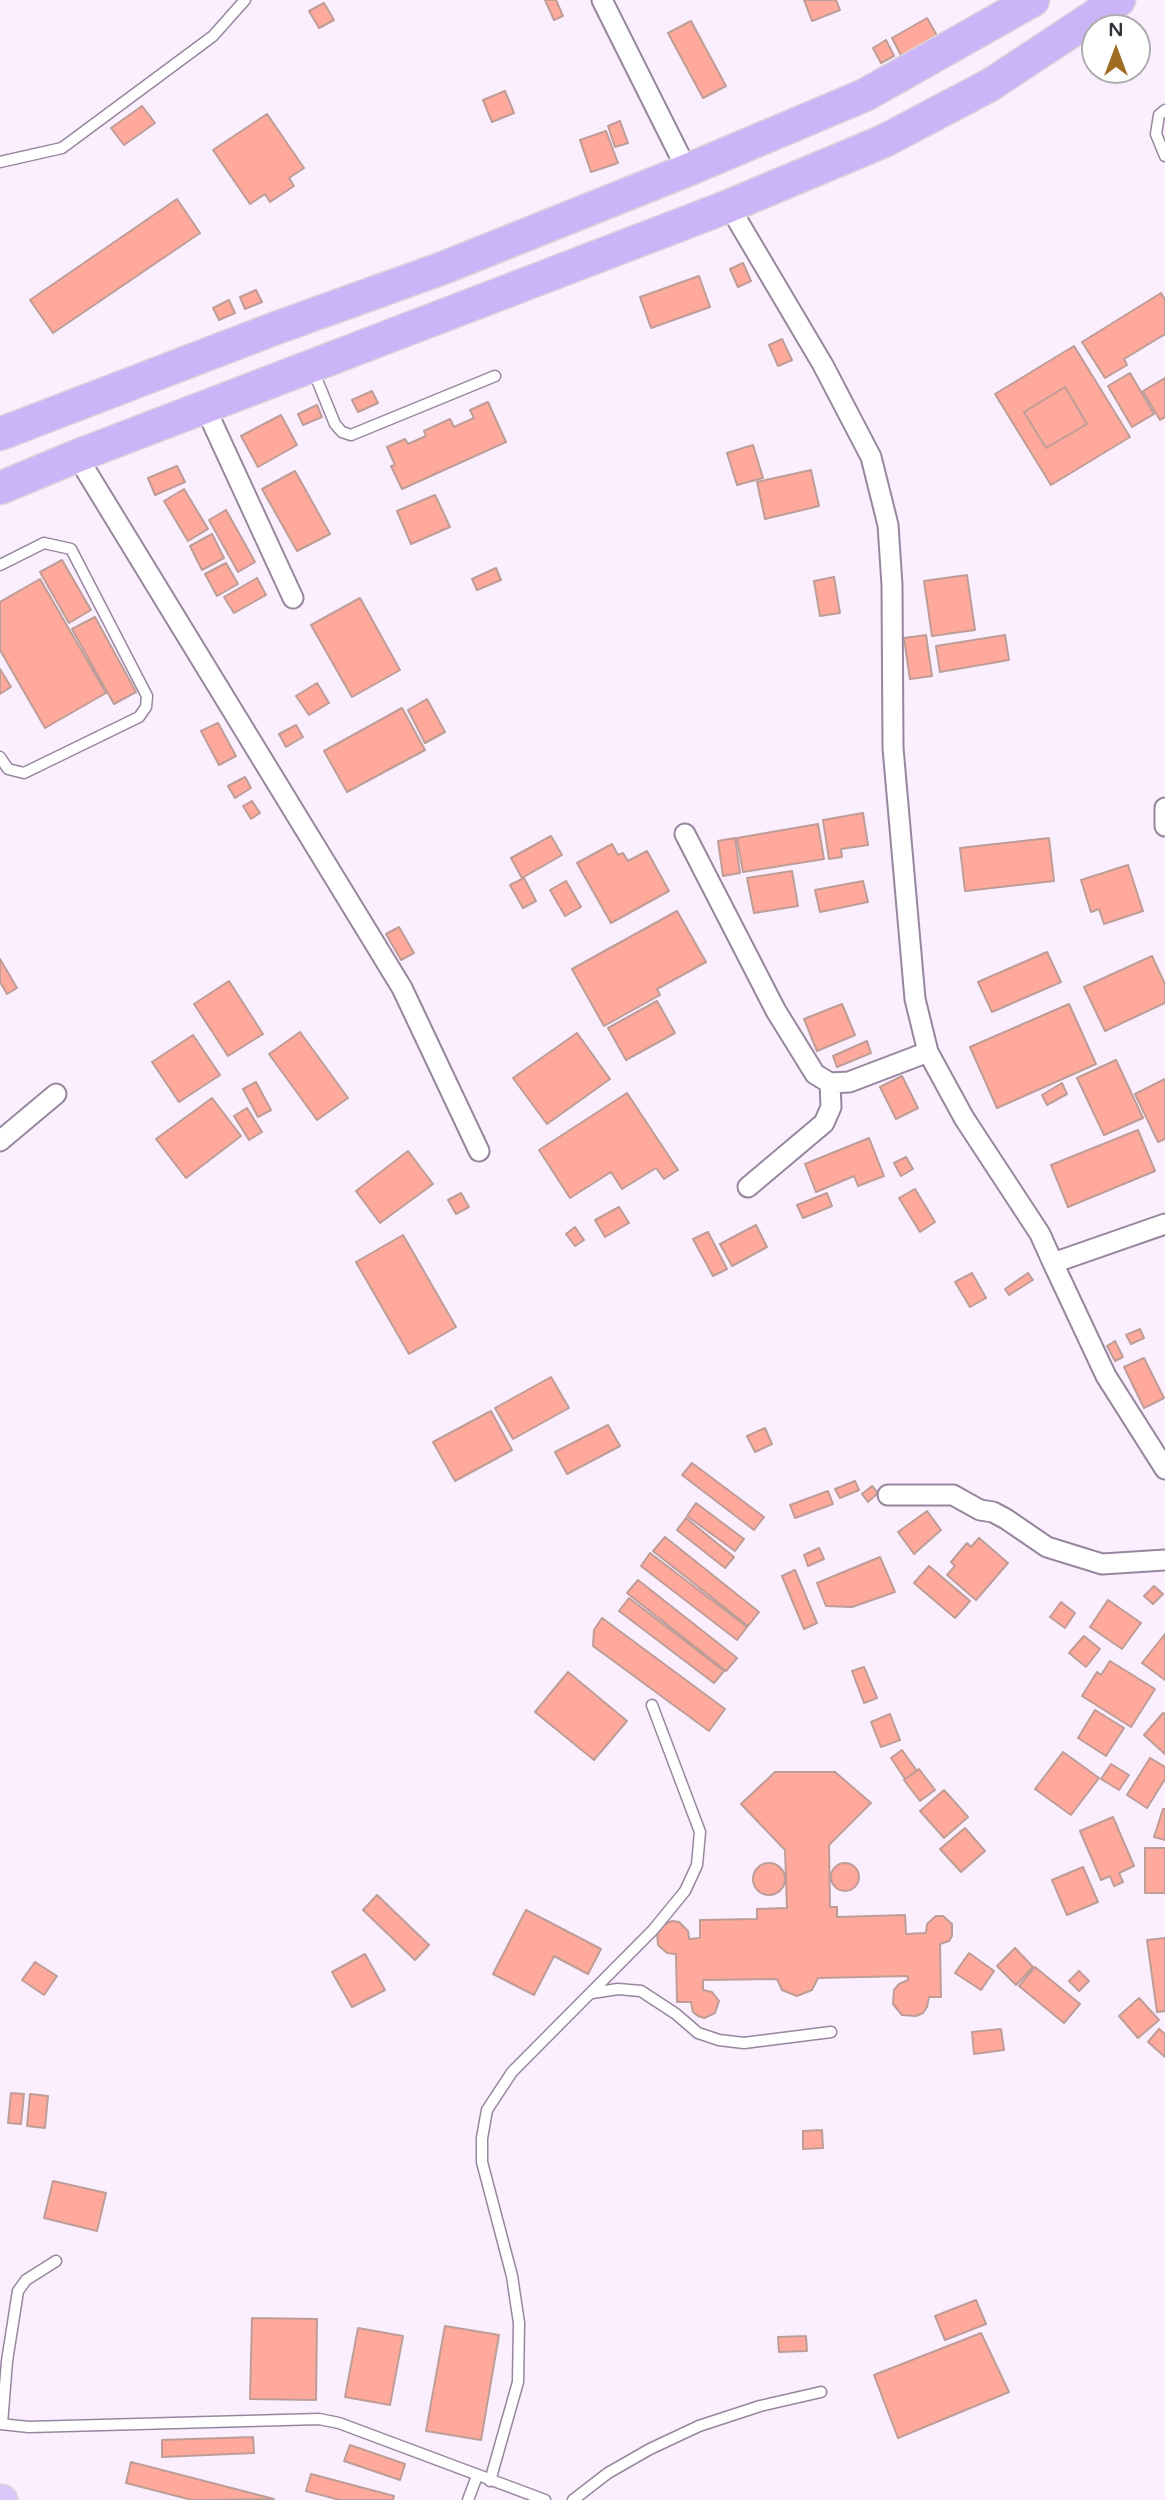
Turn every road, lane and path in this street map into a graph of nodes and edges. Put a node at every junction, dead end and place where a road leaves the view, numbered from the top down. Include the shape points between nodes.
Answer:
1 (245, 0) edge
2 (603, 0) edge
3 (1033, 0) edge
4 (1119, 0) edge
5 (1165, 110) edge
6 (1165, 156) edge
7 (0, 162) edge
8 (685, 171) junction
9 (729, 206) junction
10 (312, 366) junction
11 (495, 376) dead end
12 (205, 407) junction
13 (0, 434) edge
14 (77, 456) junction
15 (0, 488) edge
16 (0, 565) edge
17 (293, 597) dead end
18 (0, 757) edge
19 (1165, 808) edge
20 (1165, 826) edge
21 (685, 834) dead end
22 (928, 1052) junction
23 (830, 1083) junction
24 (56, 1094) dead end
25 (0, 1141) edge
26 (478, 1151) dead end
27 (748, 1188) dead end
28 (1165, 1224) edge
29 (1053, 1263) junction
30 (1165, 1469) edge
31 (888, 1495) dead end
32 (1165, 1560) edge
33 (652, 1705) dead end
34 (592, 1993) junction
35 (831, 2032) dead end
36 (55, 2261) dead end
37 (3, 2361) edge
38 (821, 2392) dead end
39 (1, 2424) edge
40 (477, 2476) junction
41 (490, 2481) junction
42 (533, 2498) edge
43 (468, 2500) edge
44 (545, 2500) edge
45 (573, 2500) edge

1 - 7 lane via 213,36 62,148
2 - 8 street
3 - 8 highway via 865,95
4 - 9 highway via 990,85 884,141
5 - 6 lane via 1159,115 1156,134
8 - 13 highway via 443,268
9 - 10 highway
9 - 22 street via 823,365 871,457 888,525 893,748 915,999
10 - 11 lane via 335,424 351,435
10 - 12 highway
12 - 14 highway
12 - 17 street
14 - 15 highway
14 - 26 street via 402,988
16 - 18 lane via 44,543 71,550 147,696 139,717 24,773 8,769
19 - 20 street
21 - 23 street via 776,1011 815,1074
22 - 23 street via 849,1082
22 - 29 street via 964,1118 1040,1234
23 - 27 street via 831,1107 824,1123
24 - 25 street
28 - 29 street
29 - 30 street via 1106,1376
31 - 32 street via 953,1495 1006,1519 1047,1547 1102,1564
33 - 34 lane via 700,1832 697,1865 685,1891
34 - 35 lane via 640,1991 698,2034 719,2040 744,2043
34 - 41 lane via 512,2072 487,2110 482,2162 512,2276 519,2323 518,2382
36 - 37 lane via 26,2280 18,2291
37 - 39 lane
38 - 45 lane via 699,2426 608,2473
39 - 40 lane via 319,2419
40 - 41 lane
40 - 43 lane
41 - 42 lane
42 - 44 lane

